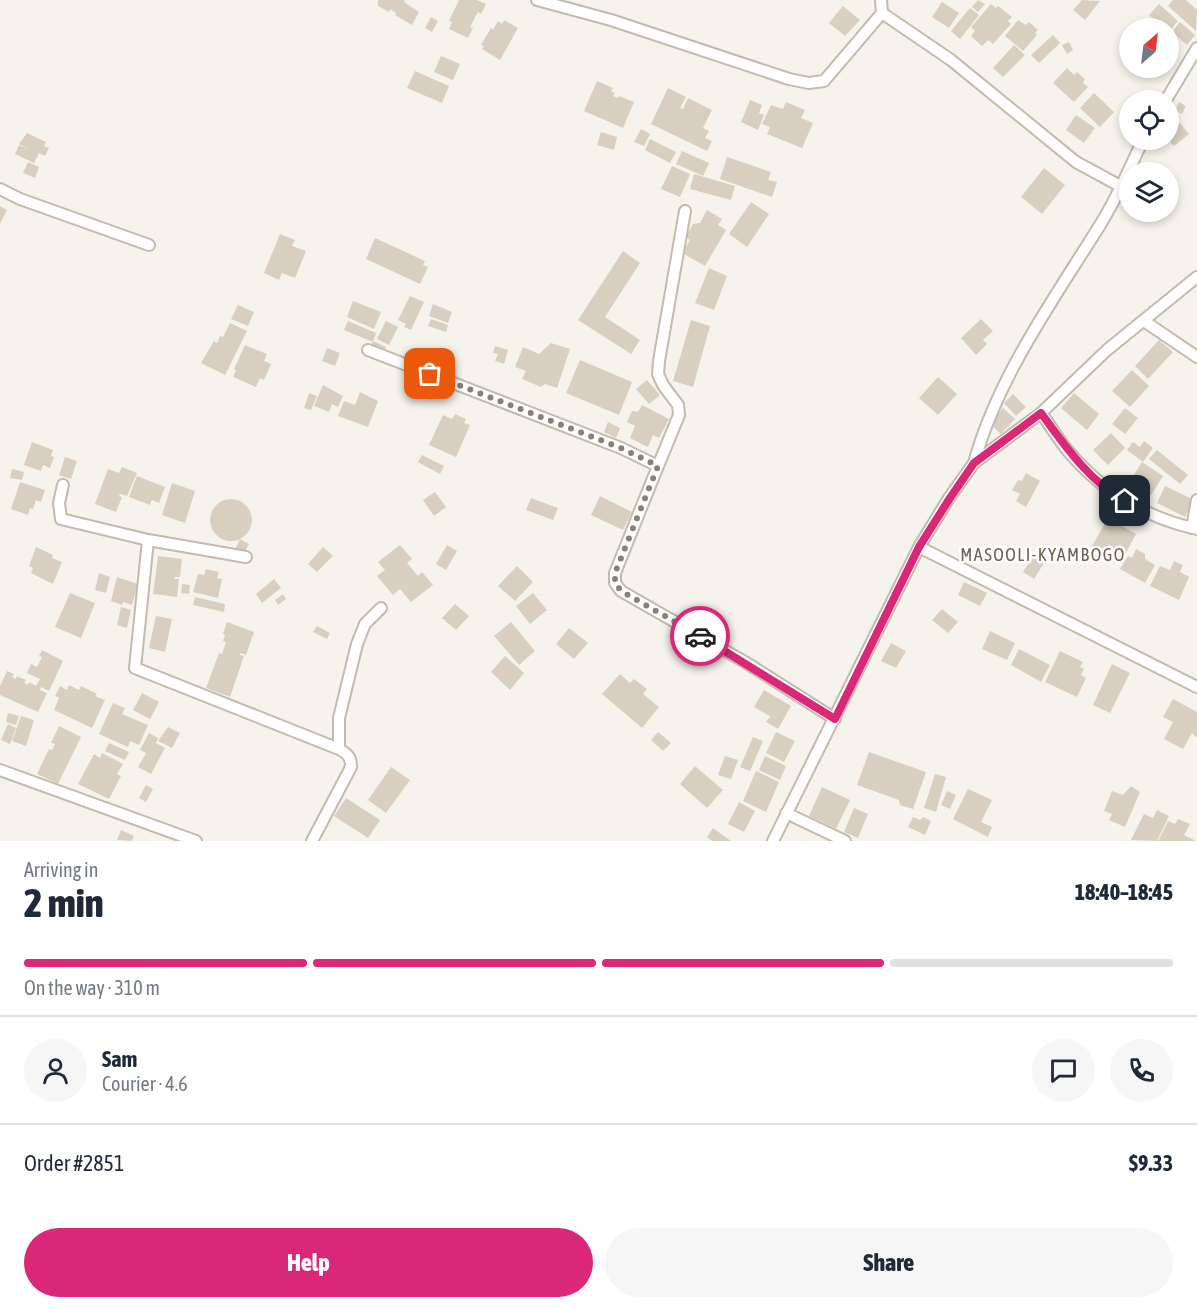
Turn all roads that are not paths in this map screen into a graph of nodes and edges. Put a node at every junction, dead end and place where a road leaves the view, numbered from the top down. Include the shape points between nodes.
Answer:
1 (537, 0) edge
2 (881, 0) edge
3 (882, 13) junction
4 (1197, 48) edge
5 (1172, 90) edge
6 (1119, 185) edge
7 (0, 189) edge
8 (1119, 192) edge
9 (685, 211) dead end
10 (149, 245) dead end
11 (1197, 277) edge
12 (1144, 321) junction
13 (368, 350) dead end
14 (1197, 357) edge
15 (1041, 413) junction
16 (974, 463) junction
17 (658, 466) junction
18 (63, 485) dead end
19 (1197, 500) edge
20 (1194, 528) edge
21 (148, 540) junction
22 (919, 547) junction
23 (246, 557) dead end
24 (381, 608) dead end
25 (1197, 687) edge
26 (835, 719) junction
27 (339, 749) junction
28 (0, 770) edge
29 (786, 813) junction
30 (196, 841) edge
31 (312, 841) edge
32 (773, 841) edge
33 (845, 841) edge

1 - 3 street via 809,83 824,81
2 - 3 street
3 - 6 street via 951,60 1076,162
4 - 5 street
7 - 10 street
8 - 16 street via 1030,338 983,433
9 - 17 street via 658,375 678,405 679,415
11 - 12 street
12 - 14 street
12 - 15 street via 1107,350
13 - 17 street
15 - 16 street
15 - 20 street via 1067,450 1113,494 1171,523
16 - 22 street
17 - 26 street via 615,573 615,583 621,591
18 - 21 street via 61,519
19 - 20 street
21 - 23 street
21 - 27 street via 135,668
22 - 25 street
22 - 26 street
24 - 27 street via 365,624 357,644 339,718
26 - 29 street
27 - 31 street via 348,754 351,767
28 - 30 street
29 - 32 street
29 - 33 street

